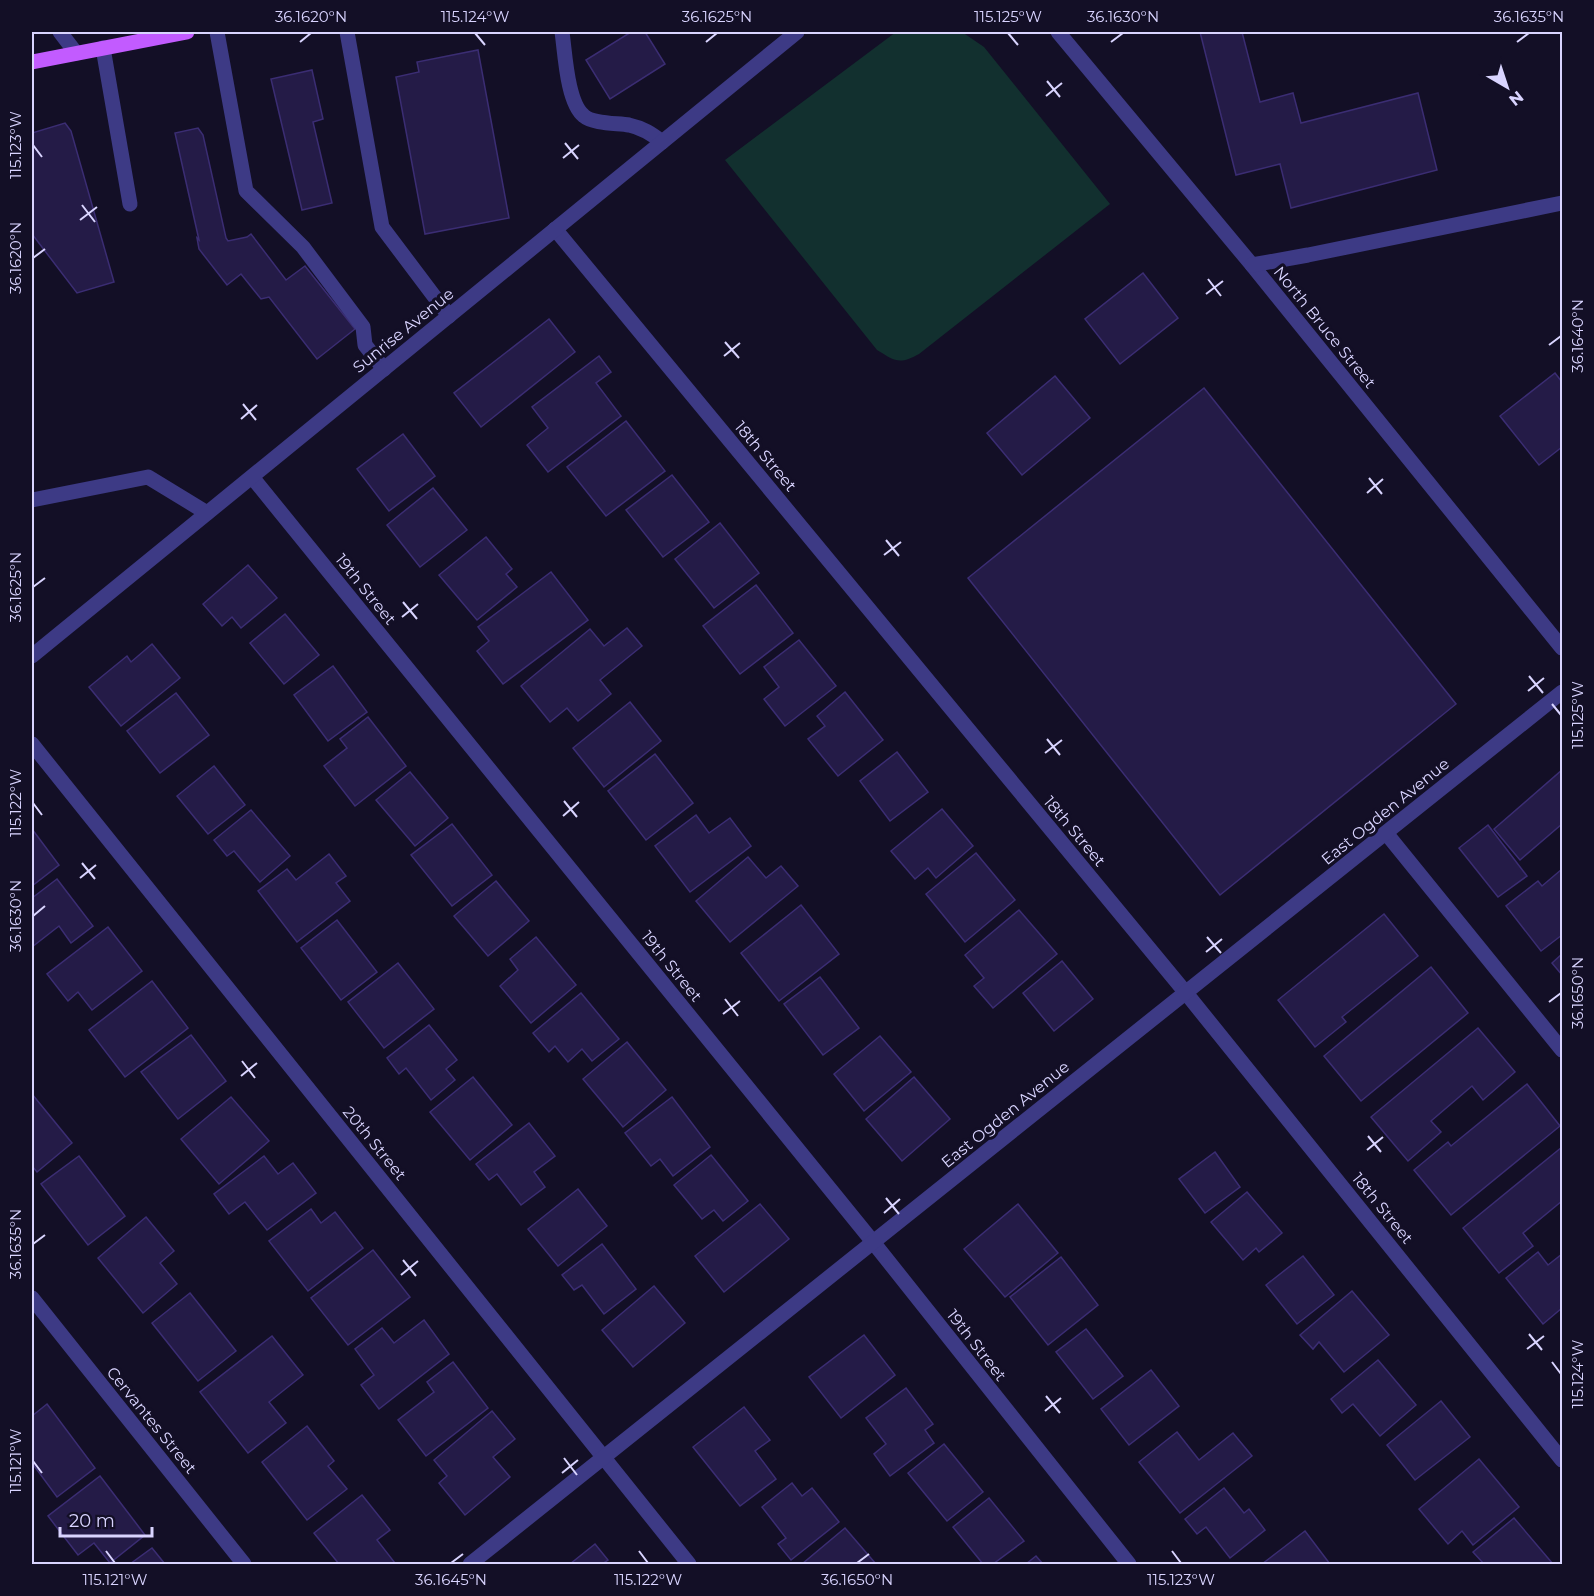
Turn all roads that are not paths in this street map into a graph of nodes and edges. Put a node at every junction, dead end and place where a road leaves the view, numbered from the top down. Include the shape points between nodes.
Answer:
1 (60, 32) edge
2 (187, 32) edge
3 (217, 32) edge
4 (347, 32) edge
5 (562, 32) edge
6 (797, 32) edge
7 (1065, 34) edge
8 (104, 48) junction
9 (76, 53) junction
10 (32, 62) edge
11 (662, 142) junction
12 (1563, 203) edge
13 (130, 204) dead end
14 (555, 230) junction
15 (1252, 265) junction
16 (449, 316) junction
17 (384, 369) junction
18 (252, 477) junction
19 (32, 500) edge
20 (207, 513) junction
21 (1563, 648) edge
22 (32, 656) edge
23 (1563, 692) edge
24 (32, 744) edge
25 (1386, 833) junction
26 (1186, 993) junction
27 (1563, 1050) edge
28 (873, 1242) junction
29 (32, 1298) edge
30 (603, 1457) junction
31 (1563, 1460) edge
32 (244, 1564) edge
33 (470, 1564) edge
34 (689, 1564) edge
35 (1129, 1564) edge

1 - 9 street
2 - 8 main road
3 - 17 street via 246,191 303,248 363,327 365,345
4 - 16 street via 382,226
5 - 11 street via 570,89 584,117 632,125
6 - 11 street, Sunrise Avenue
7 - 15 street, North Bruce Street
8 - 9 main road
8 - 13 street
9 - 10 main road
11 - 14 street, Sunrise Avenue
12 - 15 street
14 - 16 street, Sunrise Avenue
14 - 26 street, 18th Street
15 - 21 street, North Bruce Street
16 - 17 street, Sunrise Avenue
17 - 18 street, Sunrise Avenue
18 - 20 street, Sunrise Avenue
18 - 28 street, 19th Street
19 - 20 street via 148,477
20 - 22 street, Sunrise Avenue
23 - 25 street, East Ogden Avenue
24 - 30 street, 20th Street
25 - 26 street, East Ogden Avenue
25 - 27 street
26 - 28 street, East Ogden Avenue
26 - 31 street, 18th Street
28 - 30 street, East Ogden Avenue
28 - 35 street, 19th Street
29 - 32 street, Cervantes Street
30 - 33 street, East Ogden Avenue
30 - 34 street, 20th Street

